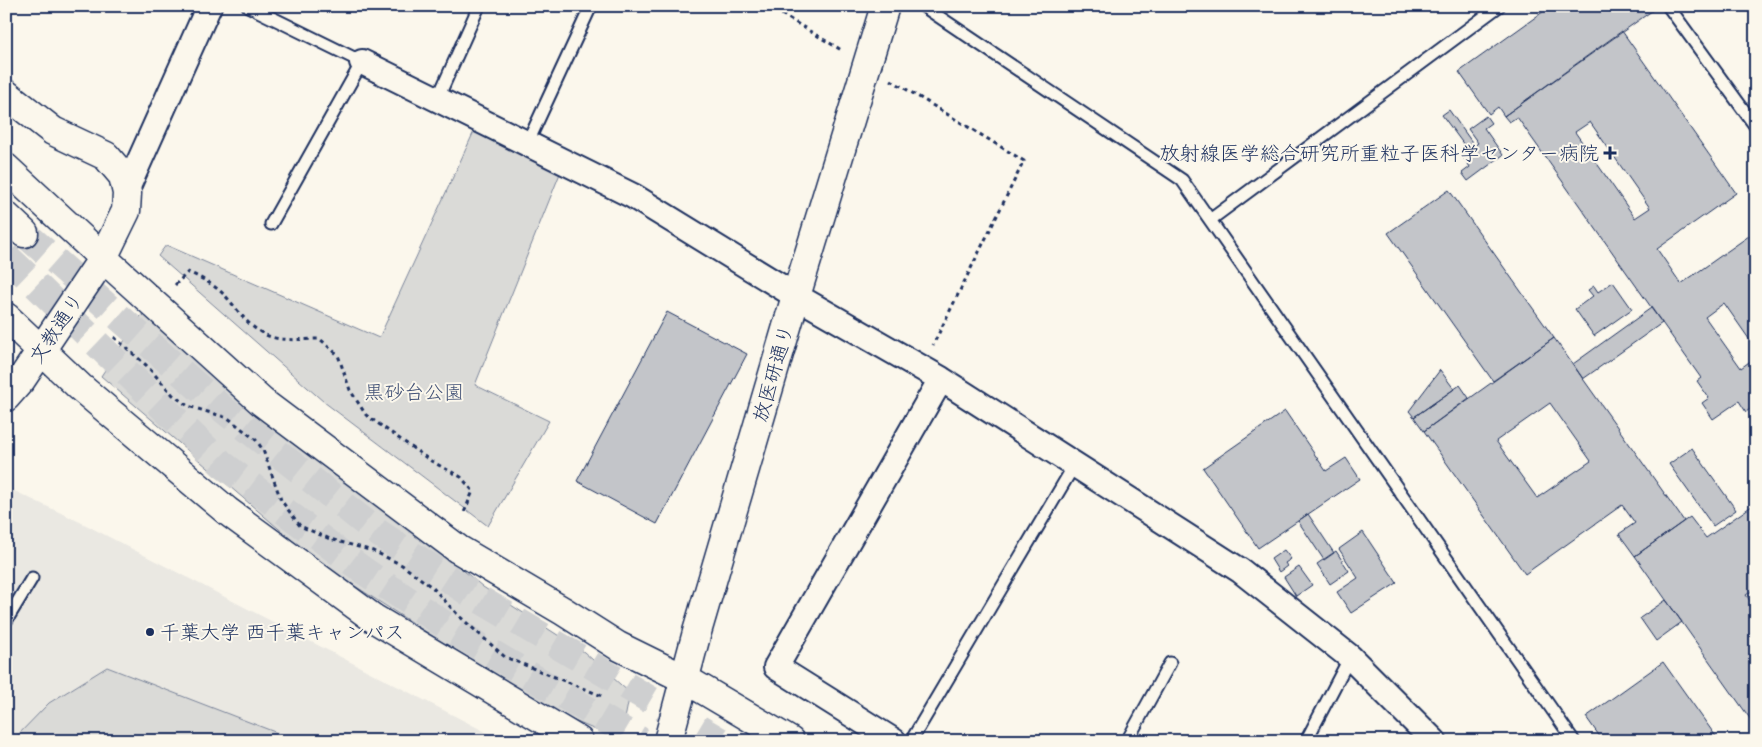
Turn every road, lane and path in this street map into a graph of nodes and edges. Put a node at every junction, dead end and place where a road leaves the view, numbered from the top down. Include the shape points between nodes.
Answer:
1 (209, 6) edge
2 (248, 6) edge
3 (479, 6) edge
4 (591, 6) edge
5 (768, 6) edge
6 (884, 6) edge
7 (923, 6) edge
8 (1668, 6) edge
9 (1493, 8) edge
10 (362, 62) junction
11 (866, 65) junction
12 (6, 94) edge
13 (437, 100) junction
14 (1756, 127) edge
15 (527, 144) junction
16 (6, 168) edge
17 (126, 191) junction
18 (1210, 220) junction
19 (271, 224) dead end
20 (102, 258) junction
21 (171, 288) dead end
22 (796, 296) junction
23 (6, 317) edge
24 (114, 337) dead end
25 (41, 350) junction
26 (932, 373) junction
27 (6, 397) edge
28 (1075, 464) junction
29 (463, 515) dead end
30 (32, 578) dead end
31 (6, 621) edge
32 (1350, 657) junction
33 (1170, 663) dead end
34 (685, 679) junction
35 (602, 696) dead end
36 (579, 741) edge
37 (668, 741) edge
38 (790, 741) edge
39 (894, 741) edge
40 (911, 741) edge
41 (1127, 741) edge
42 (1306, 741) edge
43 (1434, 741) edge
44 (1574, 741) edge

1 - 17 street
2 - 10 lane
3 - 13 lane
4 - 15 lane
5 - 11 path
6 - 11 street, 放医研通り
7 - 18 lane via 1182,180
8 - 14 lane
9 - 18 lane
10 - 13 street
10 - 19 lane
11 - 22 street, 放医研通り
11 - 26 path via 1024,161
12 - 17 street via 53,131 106,156 123,176
13 - 15 street
15 - 22 street via 634,196
16 - 20 street
17 - 20 street, 文教通り via 126,211
18 - 44 lane
20 - 25 street, 文教通り
20 - 34 street via 262,402 458,549 618,646
21 - 29 path via 188,272 217,288 246,322 266,336 290,340 320,339 338,355 350,390 366,415 431,461 461,477 473,491
22 - 26 street
22 - 34 street, 放医研通り
23 - 25 street
24 - 35 path via 188,406 228,418 256,440 264,450 281,500 300,526 330,539 374,551 402,565 433,588 458,616 506,658
25 - 27 street, 文教通り
25 - 36 street via 227,511 372,618
26 - 28 street
26 - 39 street via 776,667
28 - 32 street via 1241,571
28 - 40 lane
30 - 31 lane
32 - 42 lane
32 - 43 street
33 - 41 lane
34 - 37 street, 放医研通り
34 - 38 street

